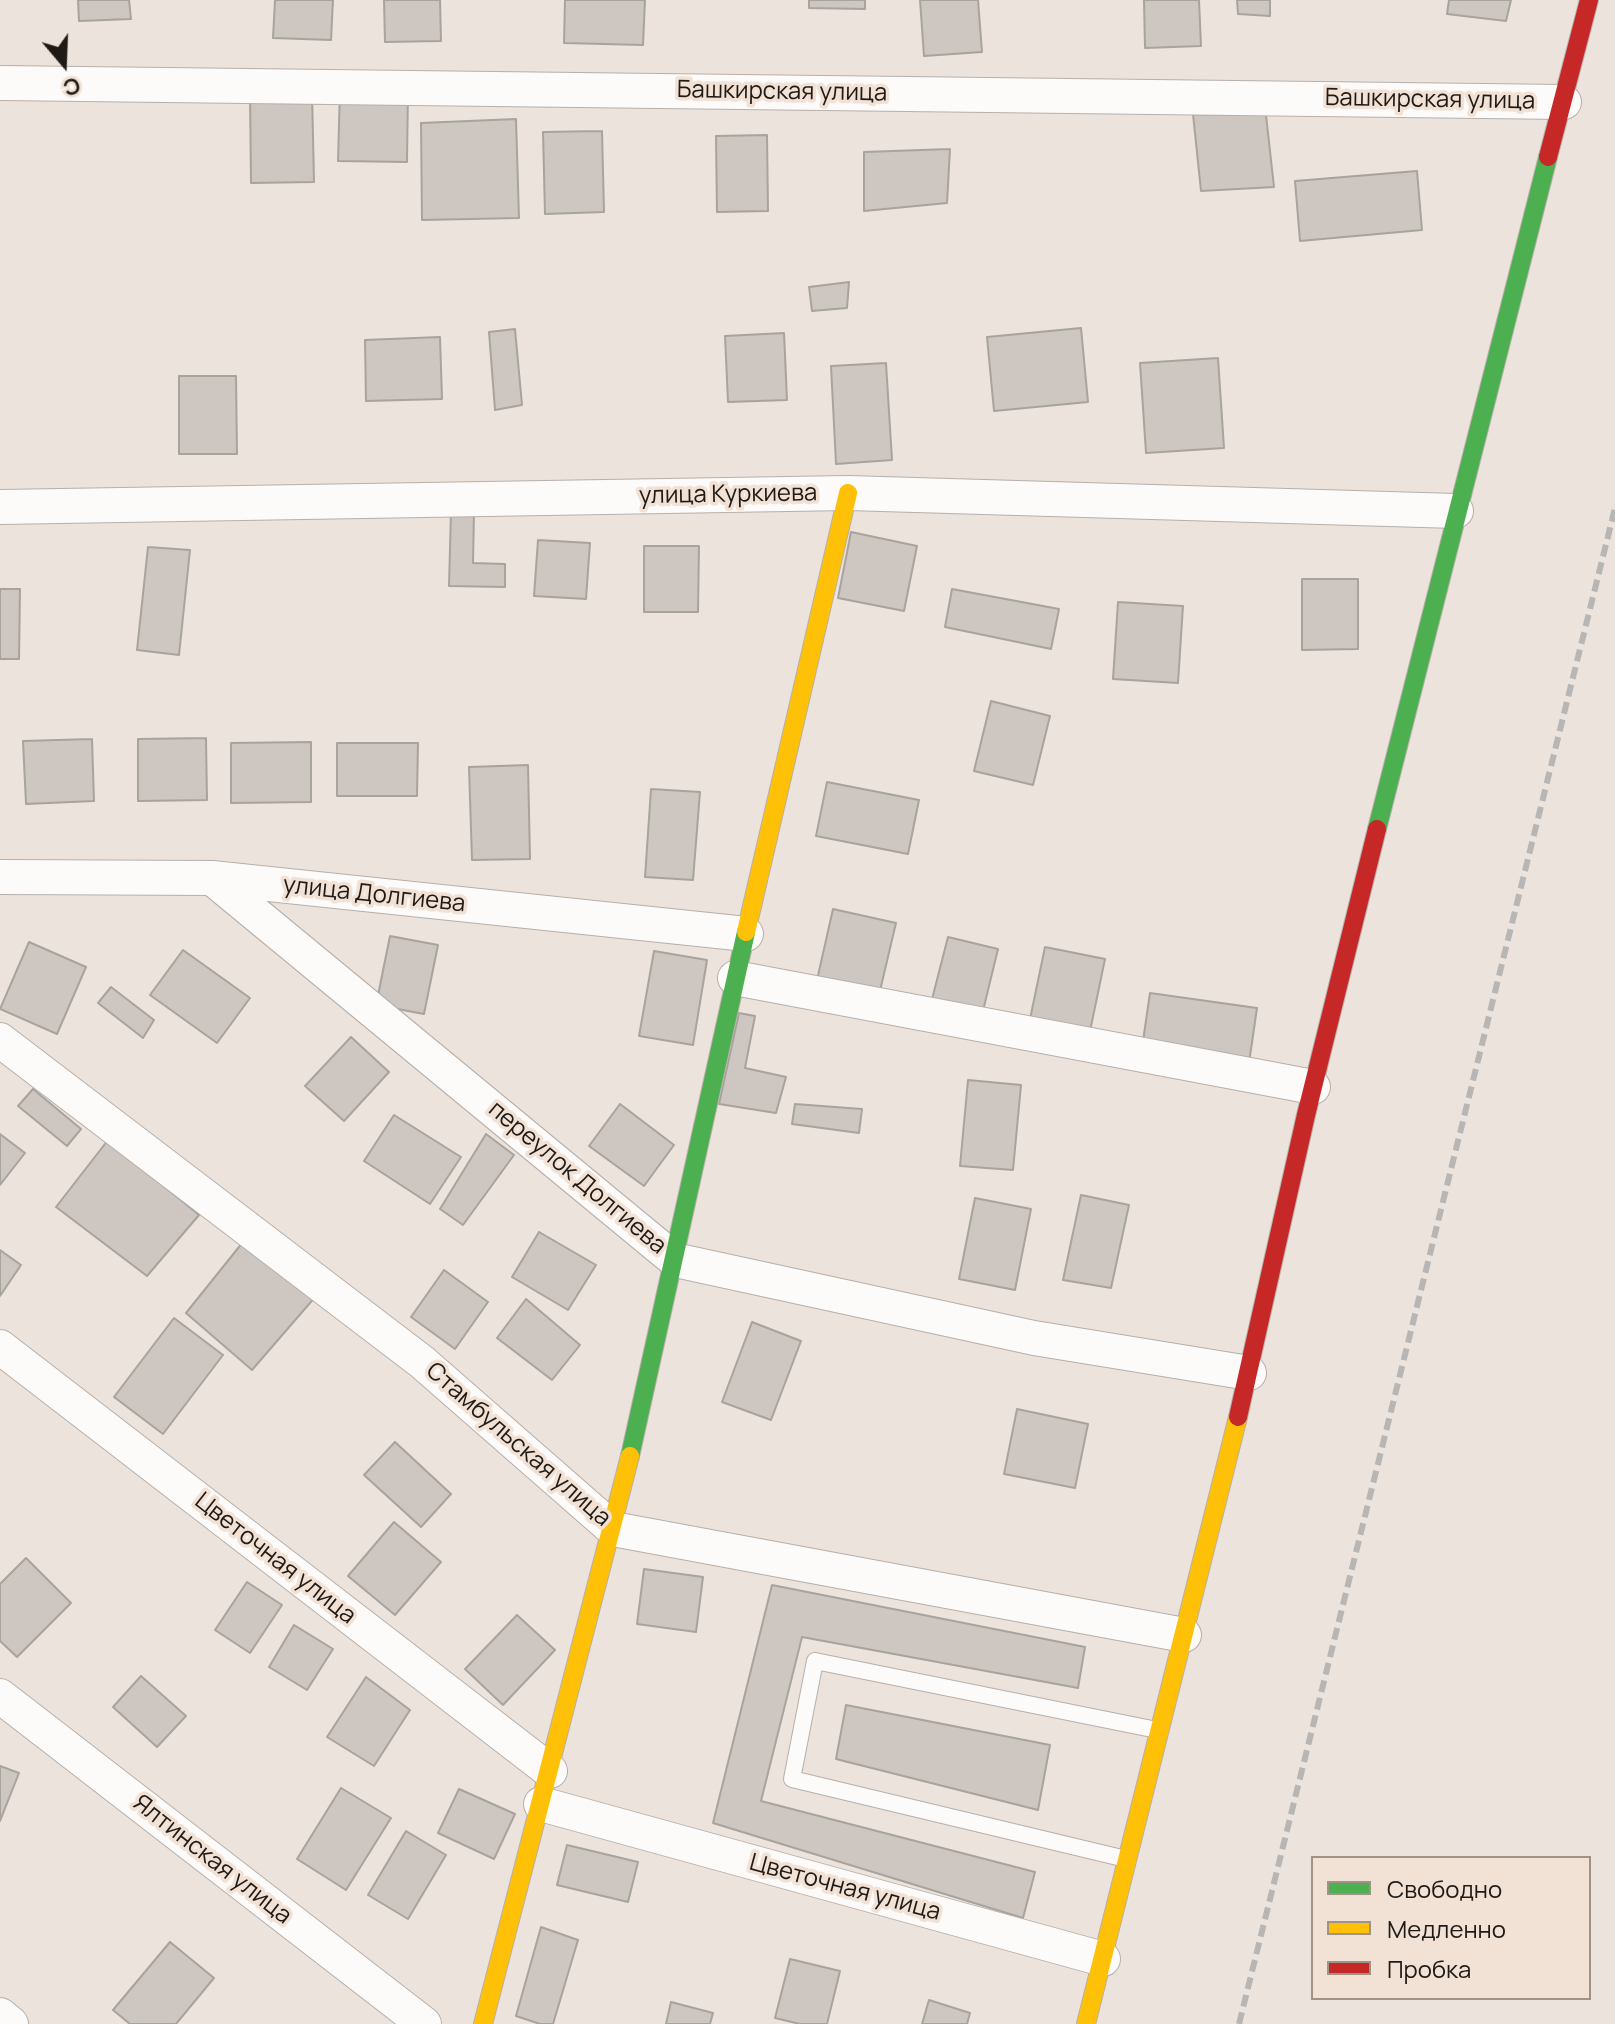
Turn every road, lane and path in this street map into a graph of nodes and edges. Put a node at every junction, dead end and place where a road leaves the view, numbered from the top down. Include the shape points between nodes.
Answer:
1 (1589, 0) edge
2 (0, 83) edge
3 (1564, 102) junction
4 (848, 493) junction
5 (0, 507) edge
6 (1456, 511) junction
7 (0, 877) edge
8 (212, 878) junction
9 (746, 934) junction
10 (735, 978) junction
11 (0, 1040) edge
12 (1313, 1087) junction
13 (675, 1260) junction
14 (0, 1347) edge
15 (1249, 1373) junction
16 (613, 1529) junction
17 (1184, 1635) junction
18 (0, 1696) edge
19 (1160, 1731) junction
20 (550, 1771) junction
21 (541, 1804) junction
22 (1127, 1859) junction
23 (1103, 1959) junction
24 (0, 2015) edge
25 (11, 2024) edge
26 (424, 2024) edge
27 (483, 2024) edge
28 (1086, 2024) edge

1 - 3 street
2 - 3 street, Башкирская улица
3 - 6 street
4 - 5 street, улица Куркиева
4 - 6 street, улица Куркиева
4 - 9 street
6 - 12 street
7 - 8 street, улица Долгиева
8 - 9 street, улица Долгиева
8 - 13 street, переулок Долгиева
9 - 10 street
10 - 12 street
10 - 13 street
11 - 16 street, Стамбульская улица via 422,1362
12 - 15 street
13 - 15 street, переулок Долгиева via 1034,1338
13 - 16 street
14 - 20 street, Цветочная улица
15 - 17 street
16 - 17 street, Стамбульская улица
16 - 20 street
17 - 19 street
18 - 26 street, Ялтинская улица
19 - 22 street
19 - 22 lane via 815,1661 792,1779
20 - 21 street
21 - 23 street, Цветочная улица
21 - 27 street
22 - 23 street
23 - 28 street
24 - 25 street

